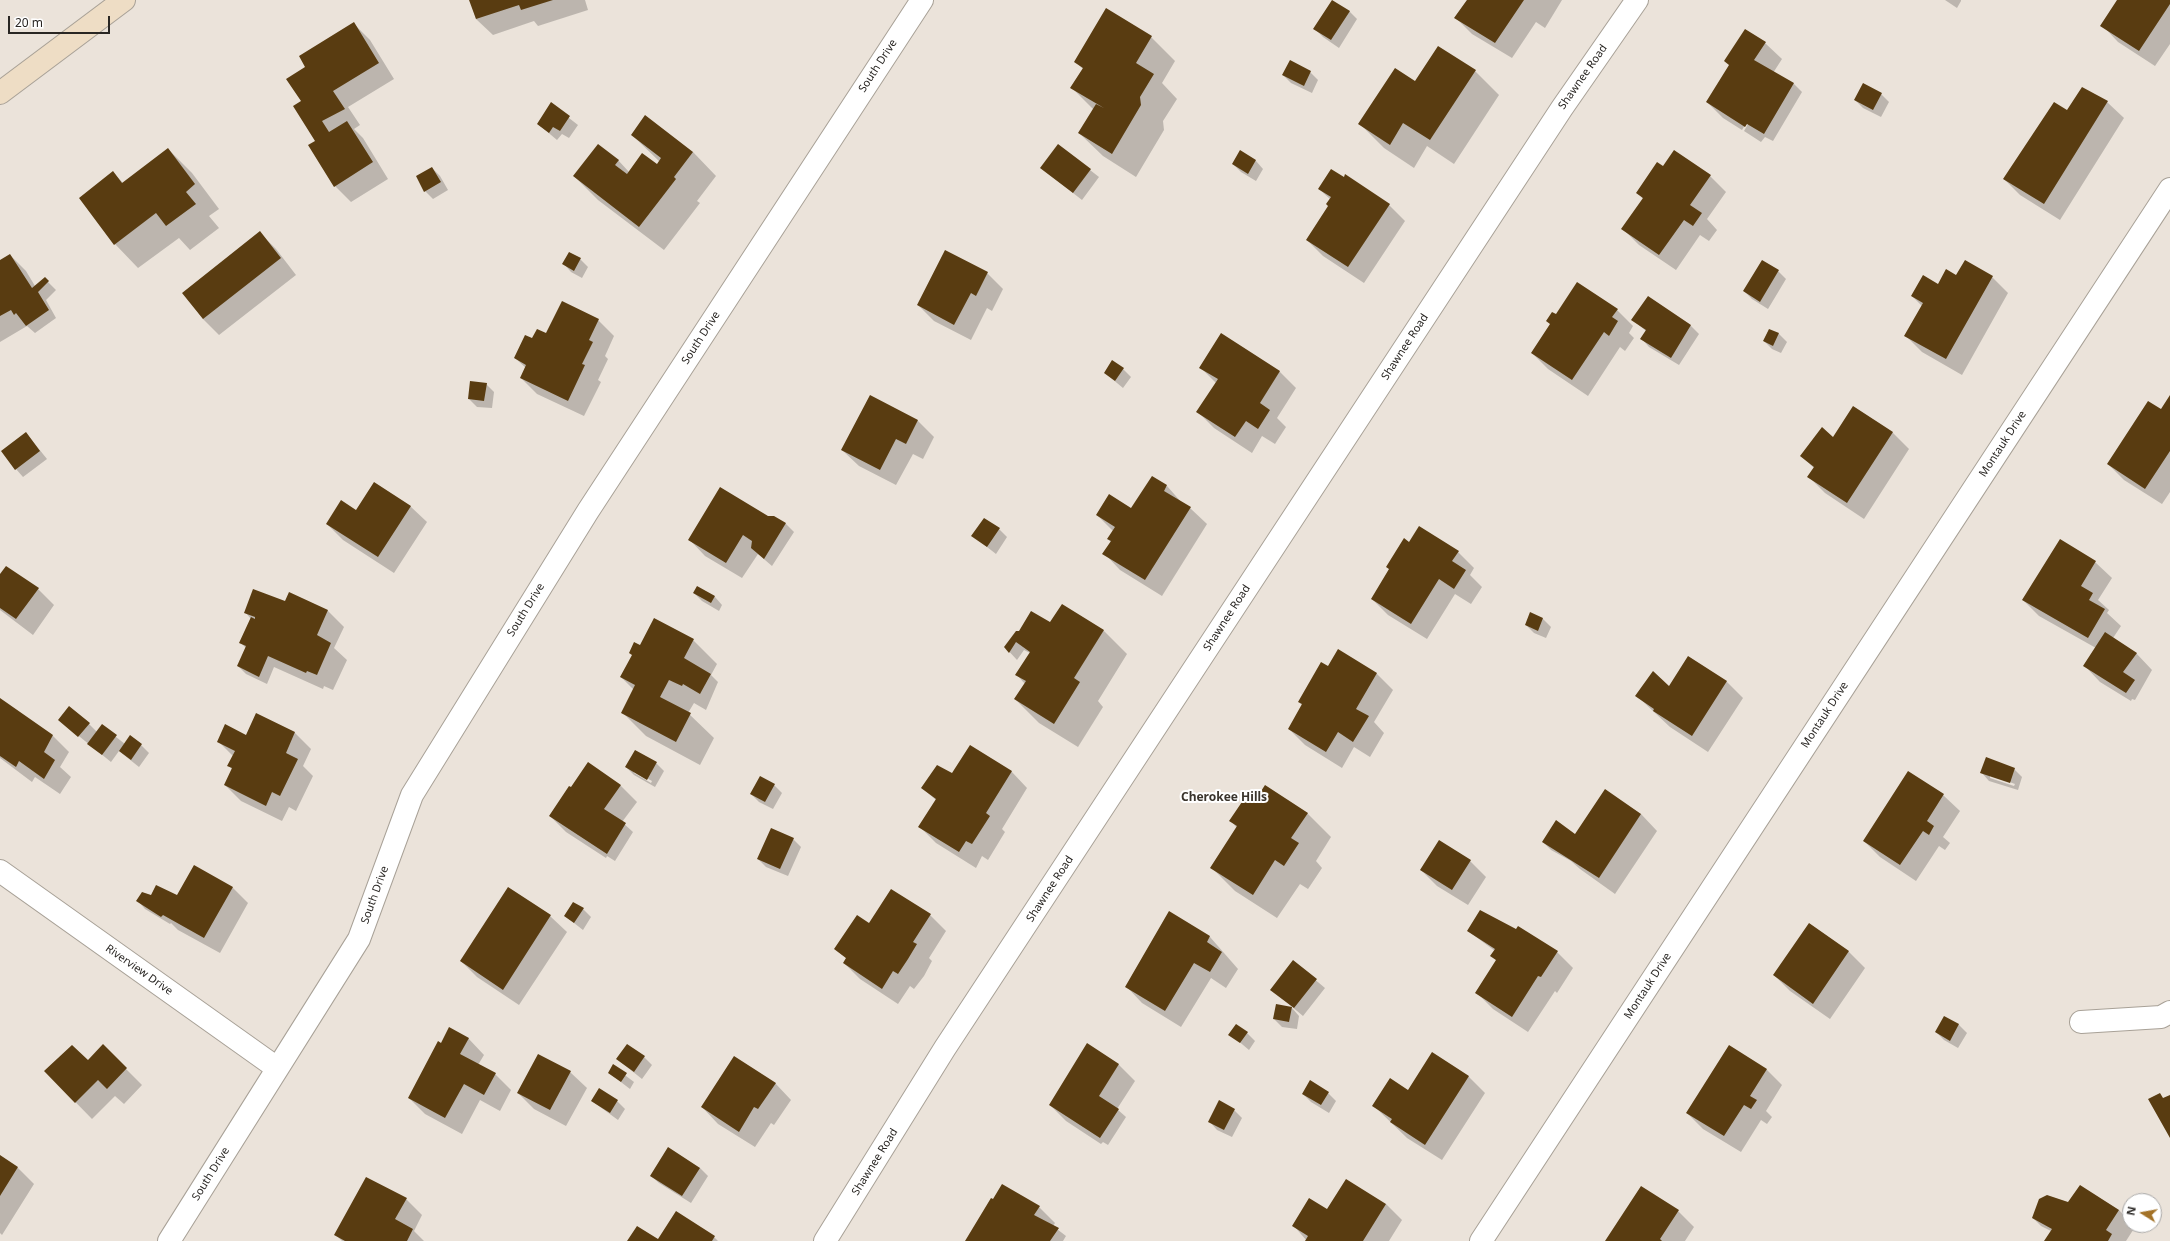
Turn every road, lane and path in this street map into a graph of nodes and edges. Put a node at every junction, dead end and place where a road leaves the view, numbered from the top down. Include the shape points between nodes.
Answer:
1 (124, 0) edge
2 (922, 0) edge
3 (1637, 0) edge
4 (0, 93) edge
5 (2170, 189) edge
6 (0, 871) edge
7 (2170, 1012) edge
8 (2081, 1022) dead end
9 (277, 1068) junction
10 (169, 1241) edge
11 (825, 1241) edge
12 (1481, 1241) edge

1 - 4 street
2 - 9 street, South Drive via 588,511 412,795 359,939
3 - 11 street, Shawnee Road via 1553,121 950,1042
5 - 12 street, Montauk Drive
6 - 9 street, Riverview Drive
7 - 8 street via 2162,1017
9 - 10 street, South Drive

